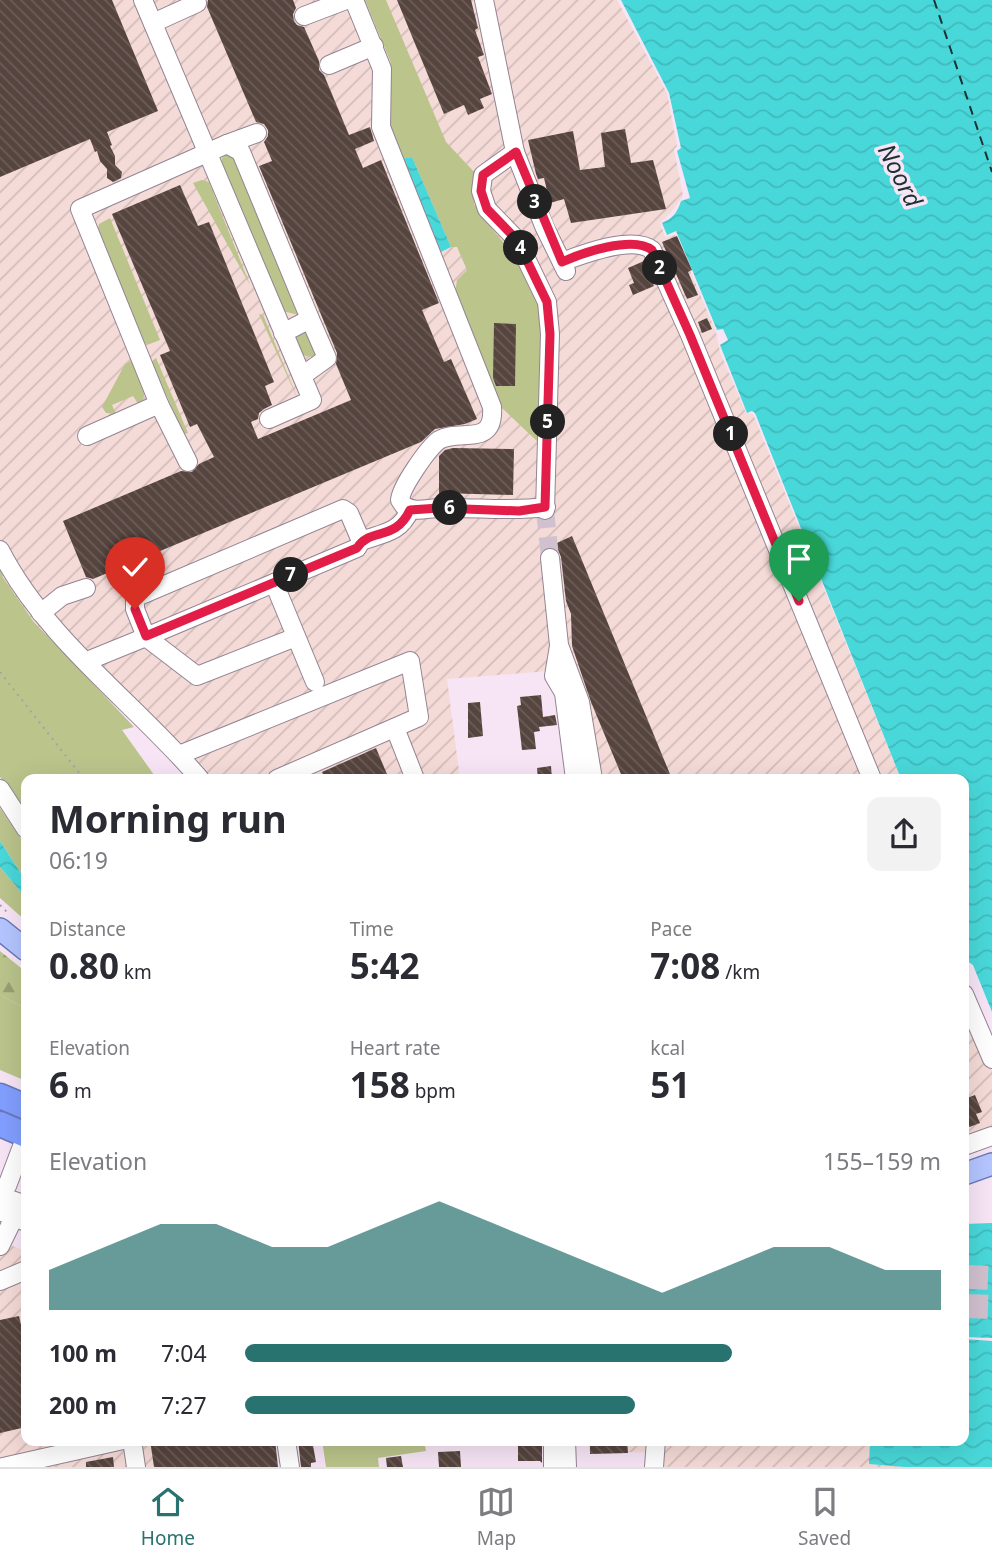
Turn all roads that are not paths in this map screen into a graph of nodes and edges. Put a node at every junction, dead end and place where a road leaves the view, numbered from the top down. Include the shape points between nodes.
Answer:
1 (143, 0) edge
2 (346, 0) edge
3 (354, 0) edge
4 (484, 0) edge
5 (197, 3) dead end
6 (304, 16) dead end
7 (153, 23) junction
8 (373, 46) junction
9 (329, 65) dead end
10 (257, 133) dead end
11 (228, 144) junction
12 (516, 152) junction
13 (207, 153) junction
14 (310, 319) junction
15 (283, 333) junction
16 (302, 376) junction
17 (159, 404) junction
18 (268, 419) dead end
19 (88, 436) dead end
20 (188, 462) dead end
21 (410, 510) junction
22 (361, 541) junction
23 (0, 550) edge
24 (550, 558) tunnel mouth
25 (274, 583) junction
26 (86, 588) dead end
27 (41, 613) junction
28 (146, 636) junction
29 (296, 636) junction
30 (559, 645) junction
31 (87, 661) junction
32 (315, 682) dead end
33 (395, 728) junction
34 (179, 755) junction
35 (196, 774) edge
36 (289, 774) edge
37 (413, 774) edge
38 (574, 774) edge
39 (592, 774) edge
40 (870, 774) edge
41 (0, 789) edge
42 (21, 821) edge
43 (5, 933) edge
44 (21, 946) edge
45 (969, 1006) edge
46 (992, 1059) edge
47 (0, 1096) edge
48 (21, 1105) edge
49 (17, 1132) edge
50 (992, 1136) edge
51 (969, 1144) edge
52 (992, 1164) edge
53 (969, 1172) edge
54 (2, 1189) edge
55 (19, 1208) edge
56 (0, 1246) edge
57 (21, 1271) edge
58 (0, 1281) edge
59 (96, 1446) edge
60 (133, 1446) edge
61 (287, 1446) edge
62 (555, 1446) edge
63 (565, 1446) edge
64 (656, 1446) edge
65 (560, 1465) edge
66 (2, 1467) edge
67 (136, 1467) edge
68 (290, 1467) edge
69 (654, 1467) edge

1 - 7 street
2 - 6 street
3 - 8 street
4 - 12 street
5 - 7 street
7 - 13 street
8 - 9 street
8 - 21 street via 383,69 381,127 492,407 486,430 445,438 430,449 401,495
10 - 11 street
11 - 13 street
11 - 14 street via 241,152
12 - 21 street via 483,175 481,191 487,209 517,240 547,302 545,509
12 - 40 street via 564,267 580,255 629,243 652,250
13 - 15 street
13 - 17 street via 80,209
14 - 15 street
14 - 16 street via 327,358
15 - 16 street
16 - 18 street via 312,400
17 - 19 street
17 - 20 street
21 - 22 street via 398,528
22 - 25 street via 357,548
22 - 28 street via 343,509 139,596 135,609
23 - 27 street
24 - 30 street
25 - 28 street
25 - 29 street
26 - 27 street via 62,596
27 - 31 street
28 - 29 street via 197,676
28 - 31 street
29 - 32 street
30 - 38 street via 554,676 564,693
30 - 39 street via 580,702
31 - 34 street
33 - 34 street via 419,717 410,661
33 - 36 street
33 - 37 street
34 - 35 street
41 - 42 street
43 - 44 main road
45 - 46 street
47 - 48 highway
49 - 54 street
50 - 51 street
52 - 53 main road
54 - 55 street
55 - 56 street
57 - 58 street
59 - 66 street
60 - 67 street
61 - 68 street
62 - 65 street
63 - 65 street
64 - 69 street

